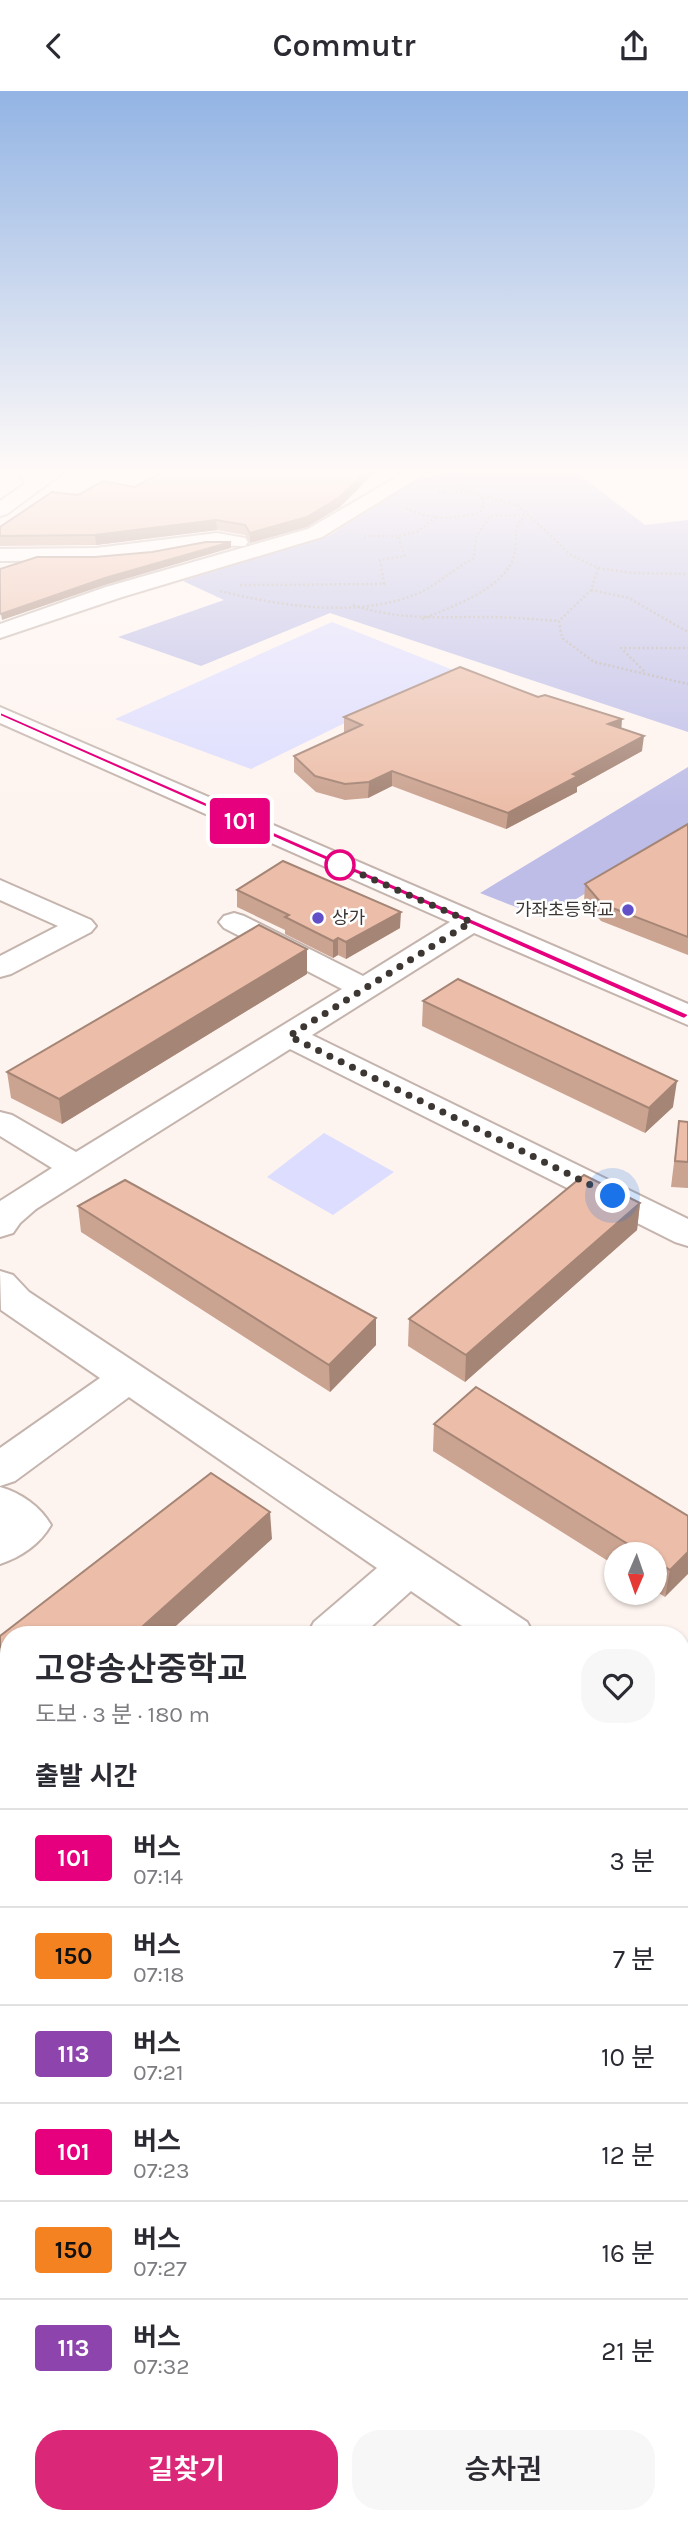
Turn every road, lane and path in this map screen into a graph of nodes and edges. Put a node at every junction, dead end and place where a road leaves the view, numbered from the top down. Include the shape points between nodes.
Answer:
1 (150, 581) edge
2 (384, 581) edge
3 (437, 581) edge
4 (493, 581) edge
5 (594, 581) edge
6 (234, 585) dead end
7 (592, 590) junction
8 (217, 591) dead end
9 (352, 604) junction
10 (418, 620) junction
11 (559, 621) junction
12 (0, 631) edge
13 (688, 632) edge
14 (688, 647) edge
15 (645, 673) junction
16 (688, 684) edge
17 (0, 714) edge
18 (0, 889) edge
19 (234, 922) dead end
20 (471, 922) junction
21 (0, 968) edge
22 (365, 989) junction
23 (688, 1016) edge
24 (289, 1036) junction
25 (0, 1122) edge
26 (76, 1167) junction
27 (0, 1225) edge
28 (688, 1234) edge
29 (0, 1284) edge
30 (129, 1377) junction
31 (0, 1470) edge
32 (0, 1503) edge
33 (0, 1547) edge
34 (409, 1566) junction
35 (340, 1626) edge
36 (497, 1626) edge

1 - 12 street
2 - 6 path
3 - 9 path via 396,599
4 - 10 path via 453,606
5 - 7 path
7 - 11 path
7 - 13 path via 629,598
8 - 9 path via 301,606
9 - 10 path via 383,616
10 - 11 path
11 - 15 path via 562,638 594,662
14 - 15 path via 621,648
15 - 16 path
17 - 20 street
18 - 21 street via 81,926
19 - 22 street
20 - 22 street
20 - 23 street
22 - 24 street
24 - 26 street
24 - 28 street
25 - 26 street
26 - 27 street via 23,1201
29 - 30 street via 15,1301
30 - 31 street
30 - 34 street
32 - 33 street via 29,1525
34 - 35 street
34 - 36 street

